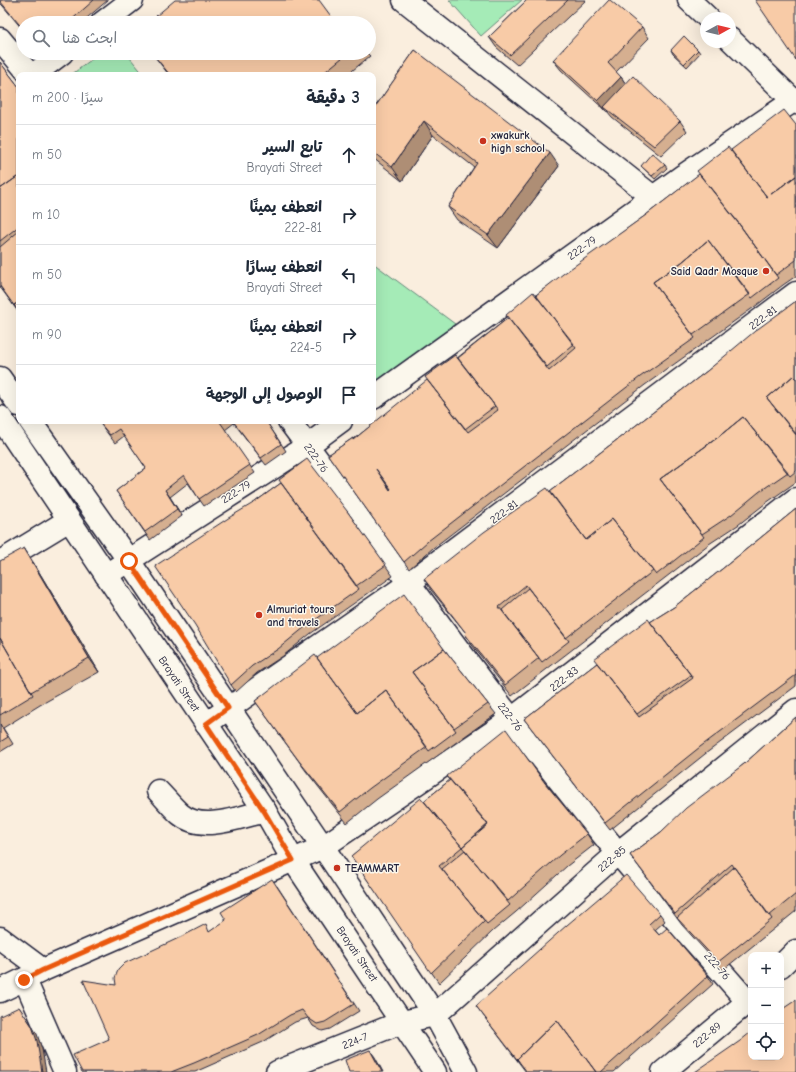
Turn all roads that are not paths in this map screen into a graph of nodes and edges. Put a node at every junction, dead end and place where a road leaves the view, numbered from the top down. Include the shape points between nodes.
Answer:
1 (132, 0) edge
2 (404, 0) edge
3 (689, 0) edge
4 (702, 12) edge
5 (111, 16) edge
6 (0, 39) edge
7 (736, 45) edge
8 (16, 58) edge
9 (18, 60) edge
10 (52, 60) edge
11 (28, 72) edge
12 (35, 72) edge
13 (795, 101) edge
14 (653, 198) junction
15 (796, 293) edge
16 (0, 378) edge
17 (376, 396) edge
18 (16, 401) edge
19 (0, 417) edge
20 (32, 424) edge
21 (290, 424) edge
22 (337, 424) edge
23 (307, 446) junction
24 (796, 499) edge
25 (69, 520) junction
26 (129, 561) junction
27 (0, 562) edge
28 (106, 575) junction
29 (408, 584) junction
30 (228, 708) junction
31 (796, 710) edge
32 (512, 719) junction
33 (206, 724) junction
34 (158, 791) dead end
35 (264, 811) junction
36 (323, 847) junction
37 (618, 853) junction
38 (293, 860) junction
39 (0, 938) edge
40 (796, 951) edge
41 (784, 963) edge
42 (796, 973) edge
43 (34, 975) junction
44 (784, 980) edge
45 (0, 991) edge
46 (748, 997) edge
47 (748, 1001) edge
48 (435, 1015) junction
49 (402, 1022) junction
50 (64, 1072) edge
51 (277, 1072) edge
52 (435, 1072) edge
53 (466, 1072) edge
54 (663, 1072) edge

1 - 5 street
2 - 14 street
3 - 4 street
6 - 8 street
7 - 13 street
9 - 11 street
10 - 12 street
13 - 14 street, 222-79
14 - 17 street, 222-79
15 - 29 street, 222-81
16 - 18 street
19 - 25 street, Brayati Street
20 - 26 street
21 - 23 street, 222-76
22 - 23 street, 222-79
23 - 26 street, 222-79
23 - 29 street, 222-76
24 - 32 street, 222-83
25 - 27 street
25 - 28 street, Brayati Street
26 - 28 street, 222-79
26 - 30 street
28 - 33 street, Brayati Street
29 - 30 street, 222-81
29 - 32 street, 222-76
30 - 33 street, 222-81
30 - 36 street
31 - 37 street, 222-85
32 - 36 street, 222-83
32 - 37 street, 222-76
33 - 35 street, Brayati Street
34 - 35 street via 181,815 198,822 214,823
35 - 38 street, Brayati Street
36 - 38 street, 222-83
36 - 48 street
37 - 46 street, 222-76
37 - 48 street, 222-85
38 - 43 street, 222-83
38 - 49 street, Brayati Street
39 - 43 street
40 - 41 street
42 - 44 street
43 - 45 street, 222-83
43 - 50 street
47 - 54 street, 222-89
48 - 49 street, 224-7
48 - 53 street
49 - 51 street, 224-7
49 - 52 street, Brayati Street

